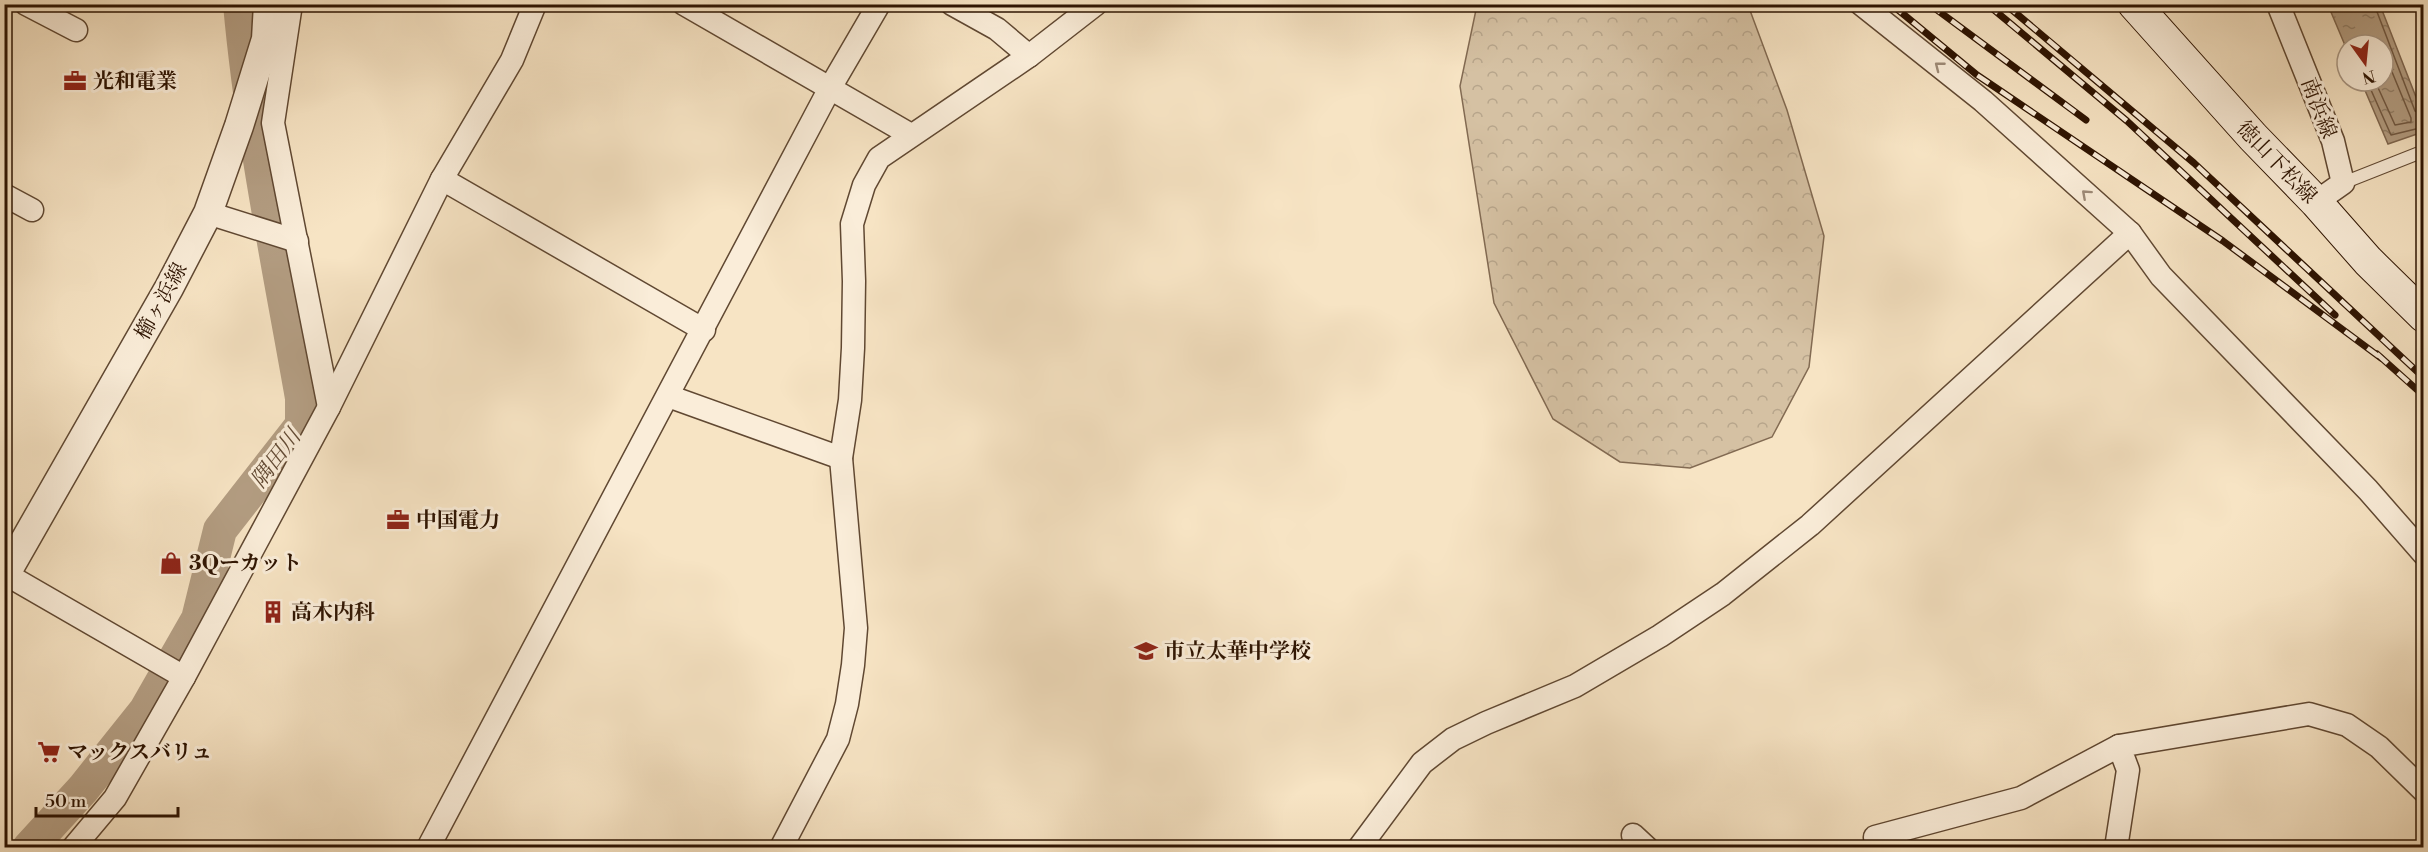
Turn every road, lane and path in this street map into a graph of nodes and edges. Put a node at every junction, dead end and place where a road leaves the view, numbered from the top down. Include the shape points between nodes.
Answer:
1 (26, 4) edge
2 (268, 4) edge
3 (291, 4) edge
4 (535, 4) edge
5 (684, 4) edge
6 (879, 4) edge
7 (952, 4) edge
8 (1096, 4) edge
9 (1861, 4) edge
10 (2134, 4) edge
11 (2278, 4) edge
12 (76, 30) dead end
13 (1029, 56) junction
14 (830, 88) junction
15 (911, 135) junction
16 (2424, 151) edge
17 (442, 179) junction
18 (2343, 183) junction
19 (4, 195) edge
20 (2316, 202) junction
21 (32, 210) dead end
22 (208, 213) junction
23 (2130, 233) junction
24 (297, 241) junction
25 (2424, 316) edge
26 (704, 330) junction
27 (668, 396) junction
28 (329, 407) junction
29 (841, 458) junction
30 (2424, 554) edge
31 (5, 575) edge
32 (184, 677) junction
33 (2119, 746) junction
34 (2424, 791) edge
35 (73, 848) edge
36 (428, 848) edge
37 (781, 848) edge
38 (1359, 848) edge
39 (1876, 848) edge
40 (2116, 848) edge

1 - 12 street
2 - 22 street, 櫛ヶ浜線 via 266,39
3 - 24 street via 273,123
4 - 17 street via 512,60
5 - 14 street
6 - 14 street
7 - 13 street via 997,29
8 - 13 street
23 -> 9 street via 1983,101
10 - 20 main road, 徳山下松線
11 - 18 street, 南浜線 via 2333,141
13 - 15 street
14 - 15 street
14 - 26 street
15 - 29 street via 879,158 864,185 852,224 853,348
16 - 18 lane
17 - 26 street
17 - 28 street
18 - 20 street
19 - 21 street
20 - 25 main road, 徳山下松線
22 - 24 street
22 - 31 street, 櫛ヶ浜線
23 - 30 street via 2161,276 2368,490
23 - 38 street via 1809,525 1723,594 1575,686 1452,740 1422,763
24 - 28 street
26 - 27 street
27 - 29 street
27 - 36 street
28 - 32 street
29 - 37 street via 856,628 847,704 838,739
31 - 32 street
32 - 35 street via 115,798
33 - 34 street via 2309,714 2347,725 2379,747
33 - 39 street via 2021,798 1875,837
33 - 40 street via 2128,770

